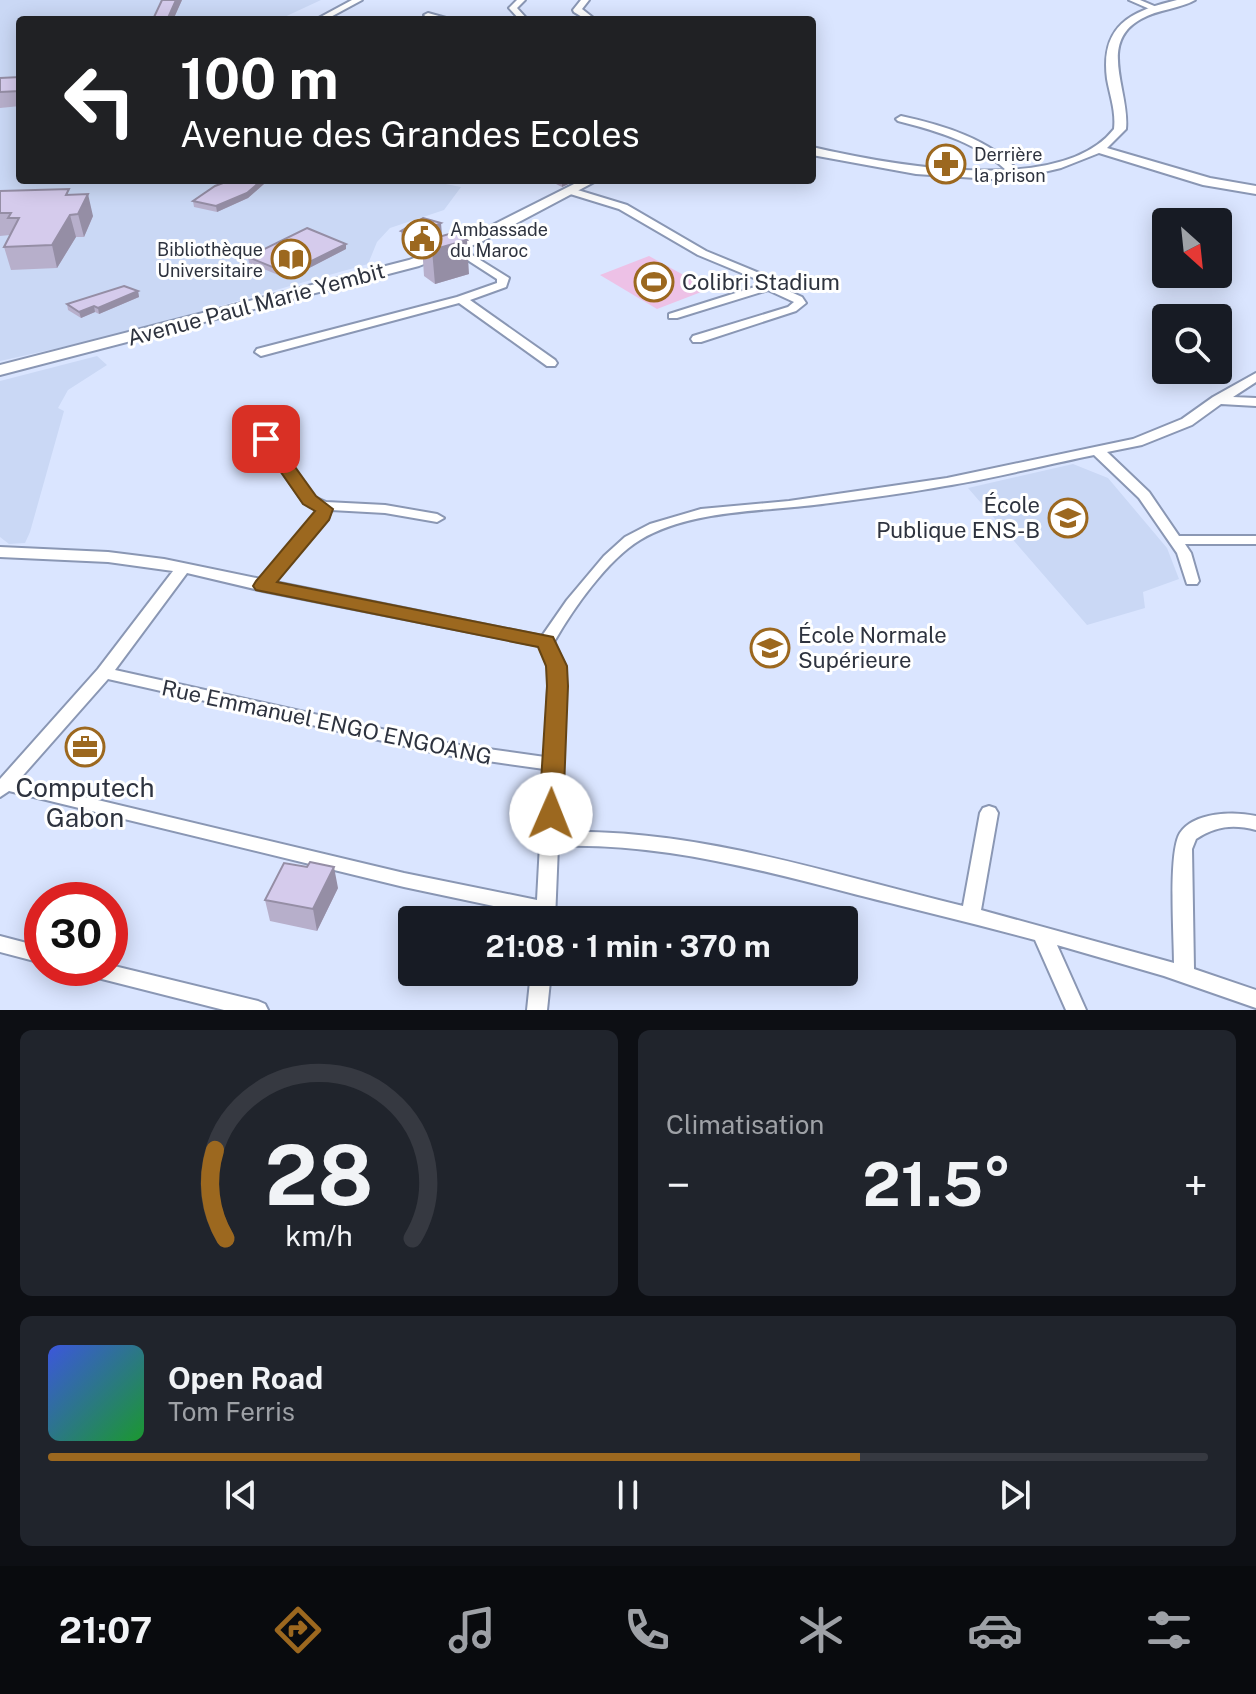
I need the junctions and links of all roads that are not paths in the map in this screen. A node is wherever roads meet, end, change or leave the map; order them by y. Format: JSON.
{"nodes":[{"id":1,"x":358,"y":0,"type":"edge"},
{"id":2,"x":521,"y":0,"type":"edge"},
{"id":3,"x":585,"y":0,"type":"edge"},
{"id":4,"x":1133,"y":0,"type":"edge"},
{"id":5,"x":1190,"y":0,"type":"edge"},
{"id":6,"x":1155,"y":8,"type":"junction"},
{"id":7,"x":428,"y":15,"type":"dead end"},
{"id":8,"x":327,"y":16,"type":"edge"},
{"id":9,"x":431,"y":16,"type":"edge"},
{"id":10,"x":520,"y":16,"type":"edge"},
{"id":11,"x":586,"y":16,"type":"edge"},
{"id":12,"x":901,"y":119,"type":"dead end"},
{"id":13,"x":1097,"y":149,"type":"junction"},
{"id":14,"x":816,"y":152,"type":"edge"},
{"id":15,"x":1014,"y":172,"type":"junction"},
{"id":16,"x":584,"y":184,"type":"edge"},
{"id":17,"x":1256,"y":190,"type":"edge"},
{"id":18,"x":571,"y":191,"type":"junction"},
{"id":19,"x":456,"y":248,"type":"junction"},
{"id":20,"x":769,"y":286,"type":"junction"},
{"id":21,"x":461,"y":299,"type":"junction"},
{"id":22,"x":673,"y":316,"type":"dead end"},
{"id":23,"x":697,"y":339,"type":"dead end"},
{"id":24,"x":261,"y":352,"type":"dead end"},
{"id":25,"x":551,"y":363,"type":"dead end"},
{"id":26,"x":0,"y":370,"type":"edge"},
{"id":27,"x":1256,"y":377,"type":"edge"},
{"id":28,"x":1218,"y":400,"type":"junction"},
{"id":29,"x":1256,"y":402,"type":"edge"},
{"id":30,"x":266,"y":439,"type":"dead end"},
{"id":31,"x":1098,"y":451,"type":"junction"},
{"id":32,"x":325,"y":507,"type":"junction"},
{"id":33,"x":437,"y":518,"type":"dead end"},
{"id":34,"x":1176,"y":540,"type":"junction"},
{"id":35,"x":1256,"y":540,"type":"edge"},
{"id":36,"x":0,"y":552,"type":"edge"},
{"id":37,"x":182,"y":569,"type":"junction"},
{"id":38,"x":1192,"y":581,"type":"dead end"},
{"id":39,"x":263,"y":586,"type":"junction"},
{"id":40,"x":546,"y":642,"type":"junction"},
{"id":41,"x":104,"y":673,"type":"junction"},
{"id":42,"x":552,"y":764,"type":"junction"},
{"id":43,"x":3,"y":787,"type":"edge"},
{"id":44,"x":989,"y":813,"type":"dead end"},
{"id":45,"x":1256,"y":823,"type":"edge"},
{"id":46,"x":550,"y":839,"type":"junction"},
{"id":47,"x":509,"y":906,"type":"edge"},
{"id":48,"x":546,"y":906,"type":"edge"},
{"id":49,"x":971,"y":916,"type":"junction"},
{"id":50,"x":1042,"y":934,"type":"junction"},
{"id":51,"x":0,"y":944,"type":"edge"},
{"id":52,"x":24,"y":950,"type":"edge"},
{"id":53,"x":1184,"y":972,"type":"junction"},
{"id":54,"x":128,"y":978,"type":"edge"},
{"id":55,"x":540,"y":986,"type":"edge"},
{"id":56,"x":1256,"y":999,"type":"edge"},
{"id":57,"x":258,"y":1010,"type":"edge"},
{"id":58,"x":537,"y":1010,"type":"edge"},
{"id":59,"x":1076,"y":1010,"type":"edge"}],
"edges":[{"from":1,"to":8,"type":"street"},
{"from":2,"to":10,"type":"street"},
{"from":3,"to":11,"type":"street"},
{"from":4,"to":6,"type":"street"},
{"from":5,"to":6,"type":"main road"},
{"from":6,"to":13,"type":"main road"},
{"from":7,"to":9,"type":"street"},
{"from":12,"to":15,"type":"street"},
{"from":13,"to":15,"type":"main road"},
{"from":13,"to":17,"type":"main road"},
{"from":14,"to":15,"type":"main road"},
{"from":16,"to":18,"type":"main road","name":"Avenue Paul Marie Yembit"},
{"from":18,"to":19,"type":"main road","name":"Avenue Paul Marie Yembit"},
{"from":18,"to":20,"type":"street"},
{"from":19,"to":21,"type":"street"},
{"from":19,"to":26,"type":"main road","name":"Avenue Paul Marie Yembit"},
{"from":20,"to":22,"type":"street"},
{"from":20,"to":23,"type":"street"},
{"from":21,"to":24,"type":"street"},
{"from":21,"to":25,"type":"street"},
{"from":27,"to":28,"type":"street"},
{"from":28,"to":29,"type":"street"},
{"from":28,"to":31,"type":"street"},
{"from":30,"to":32,"type":"street"},
{"from":31,"to":34,"type":"street"},
{"from":31,"to":40,"type":"street"},
{"from":32,"to":33,"type":"street"},
{"from":32,"to":39,"type":"street"},
{"from":34,"to":35,"type":"street"},
{"from":34,"to":38,"type":"street"},
{"from":36,"to":37,"type":"street"},
{"from":37,"to":39,"type":"street"},
{"from":37,"to":41,"type":"street"},
{"from":39,"to":40,"type":"street"},
{"from":40,"to":42,"type":"street"},
{"from":41,"to":42,"type":"street","name":"Rue Emmanuel ENGO ENGOANG"},
{"from":41,"to":43,"type":"street"},
{"from":42,"to":46,"type":"street"},
{"from":43,"to":47,"type":"street"},
{"from":44,"to":49,"type":"street"},
{"from":45,"to":53,"type":"street"},
{"from":46,"to":48,"type":"street"},
{"from":46,"to":49,"type":"street"},
{"from":49,"to":50,"type":"street"},
{"from":50,"to":53,"type":"street"},
{"from":50,"to":59,"type":"street"},
{"from":51,"to":52,"type":"street"},
{"from":53,"to":56,"type":"street"},
{"from":54,"to":57,"type":"street"},
{"from":55,"to":58,"type":"street"}]}
